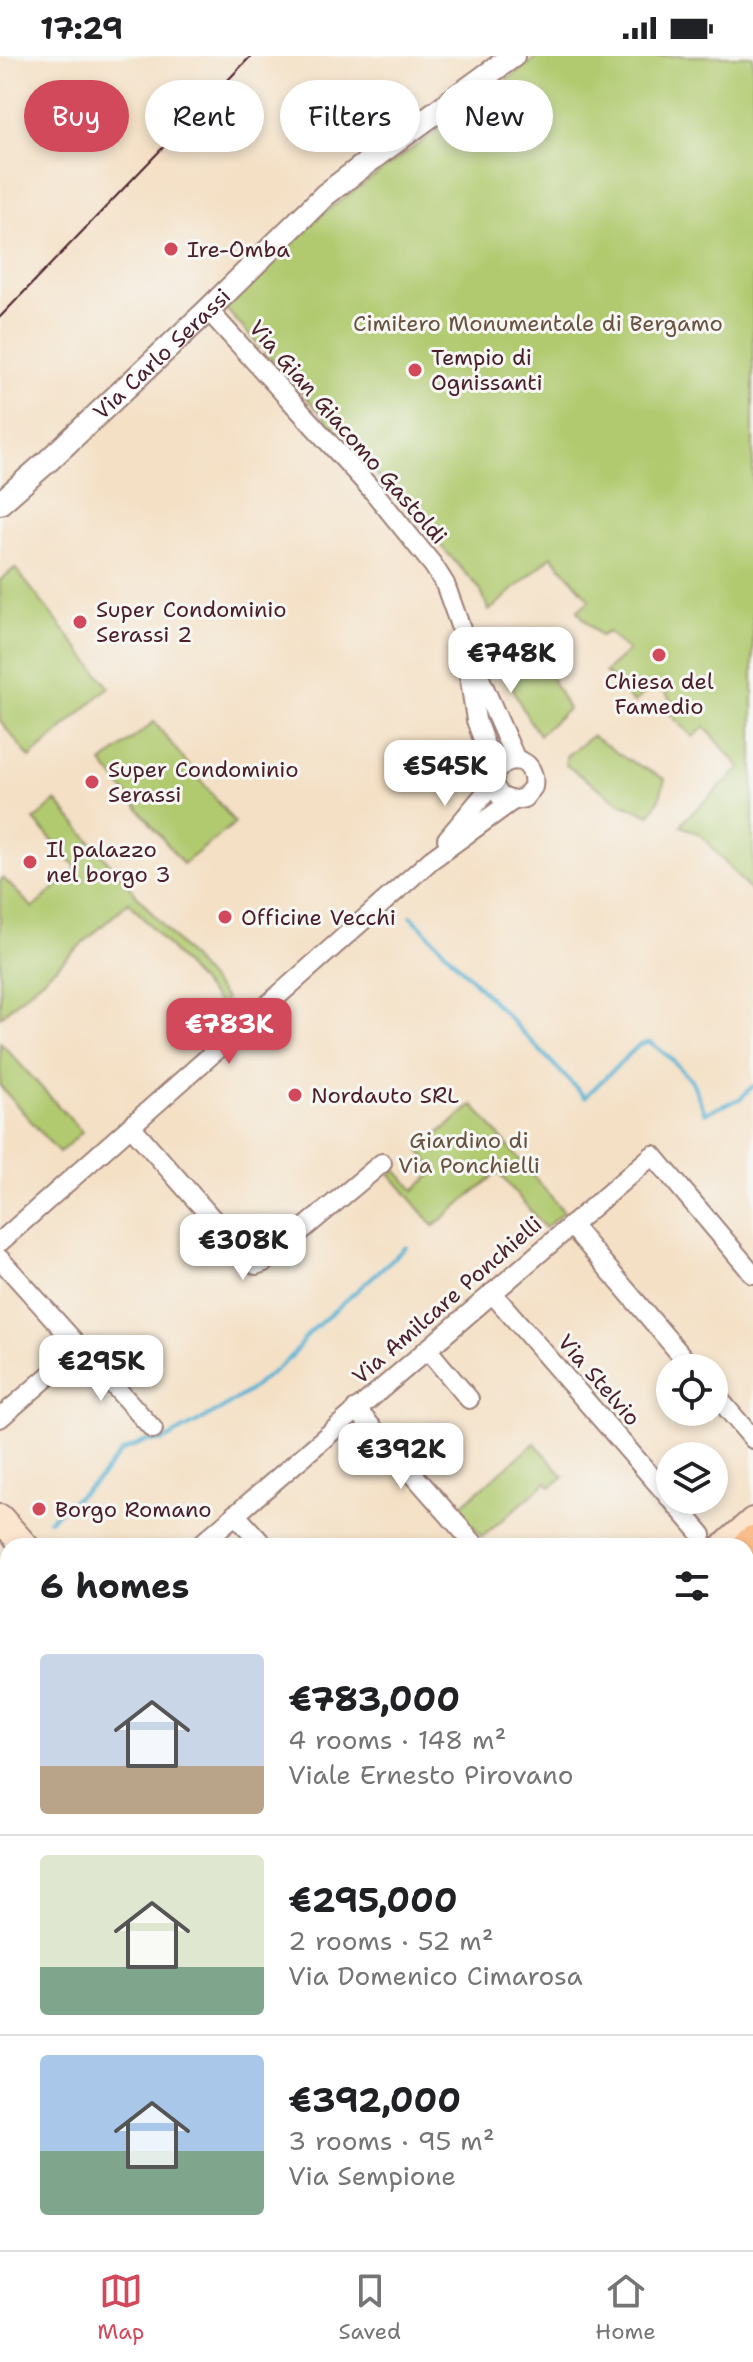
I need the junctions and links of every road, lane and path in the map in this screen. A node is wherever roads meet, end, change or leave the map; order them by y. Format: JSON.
{"nodes":[{"id":1,"x":513,"y":56,"type":"edge"},
{"id":2,"x":208,"y":310,"type":"junction"},
{"id":3,"x":0,"y":503,"type":"edge"},
{"id":4,"x":464,"y":640,"type":"junction"},
{"id":5,"x":516,"y":760,"type":"junction"},
{"id":6,"x":494,"y":778,"type":"junction"},
{"id":7,"x":512,"y":801,"type":"junction"},
{"id":8,"x":431,"y":860,"type":"junction"},
{"id":9,"x":131,"y":1126,"type":"junction"},
{"id":10,"x":382,"y":1163,"type":"dead end"},
{"id":11,"x":571,"y":1225,"type":"junction"},
{"id":12,"x":0,"y":1242,"type":"edge"},
{"id":13,"x":0,"y":1259,"type":"edge"},
{"id":14,"x":753,"y":1274,"type":"edge"},
{"id":15,"x":492,"y":1293,"type":"junction"},
{"id":16,"x":81,"y":1348,"type":"junction"},
{"id":17,"x":427,"y":1349,"type":"junction"},
{"id":18,"x":680,"y":1354,"type":"edge"},
{"id":19,"x":469,"y":1399,"type":"dead end"},
{"id":20,"x":356,"y":1409,"type":"junction"},
{"id":21,"x":728,"y":1410,"type":"edge"},
{"id":22,"x":0,"y":1418,"type":"edge"},
{"id":23,"x":153,"y":1429,"type":"dead end"},
{"id":24,"x":753,"y":1439,"type":"edge"},
{"id":25,"x":656,"y":1482,"type":"edge"},
{"id":26,"x":235,"y":1514,"type":"junction"},
{"id":27,"x":686,"y":1514,"type":"edge"},
{"id":28,"x":0,"y":1518,"type":"edge"},
{"id":29,"x":753,"y":1521,"type":"edge"},
{"id":30,"x":18,"y":1538,"type":"edge"},
{"id":31,"x":208,"y":1538,"type":"edge"},
{"id":32,"x":257,"y":1538,"type":"edge"},
{"id":33,"x":469,"y":1538,"type":"edge"},
{"id":34,"x":711,"y":1538,"type":"edge"},
{"id":35,"x":717,"y":1538,"type":"edge"}],
"edges":[{"from":1,"to":2,"type":"street","name":"Via Carlo Serassi"},
{"from":2,"to":3,"type":"street","name":"Via Carlo Serassi"},
{"from":2,"to":4,"type":"street","name":"Via Gian Giacomo Gastoldi"},
{"from":4,"to":5,"type":"street"},
{"from":4,"to":6,"type":"street"},
{"from":5,"to":6,"type":"street"},
{"from":5,"to":7,"type":"street"},
{"from":6,"to":7,"type":"street"},
{"from":6,"to":8,"type":"street"},
{"from":7,"to":8,"type":"street"},
{"from":8,"to":9,"type":"street"},
{"from":9,"to":10,"type":"street"},
{"from":9,"to":12,"type":"street"},
{"from":11,"to":14,"type":"street","name":"Via Amilcare Ponchielli"},
{"from":11,"to":15,"type":"street","name":"Via Amilcare Ponchielli"},
{"from":11,"to":18,"type":"street"},
{"from":13,"to":16,"type":"street"},
{"from":15,"to":17,"type":"street","name":"Via Amilcare Ponchielli"},
{"from":15,"to":25,"type":"street","name":"Via Stelvio"},
{"from":16,"to":22,"type":"street"},
{"from":16,"to":23,"type":"street"},
{"from":17,"to":19,"type":"street"},
{"from":17,"to":20,"type":"street","name":"Via Amilcare Ponchielli"},
{"from":20,"to":26,"type":"street","name":"Via Amilcare Ponchielli"},
{"from":20,"to":33,"type":"street"},
{"from":21,"to":24,"type":"street"},
{"from":26,"to":31,"type":"street","name":"Via Amilcare Ponchielli"},
{"from":26,"to":32,"type":"street"},
{"from":27,"to":34,"type":"street","name":"Via Stelvio"},
{"from":28,"to":30,"type":"main road"},
{"from":29,"to":35,"type":"main road"}]}
